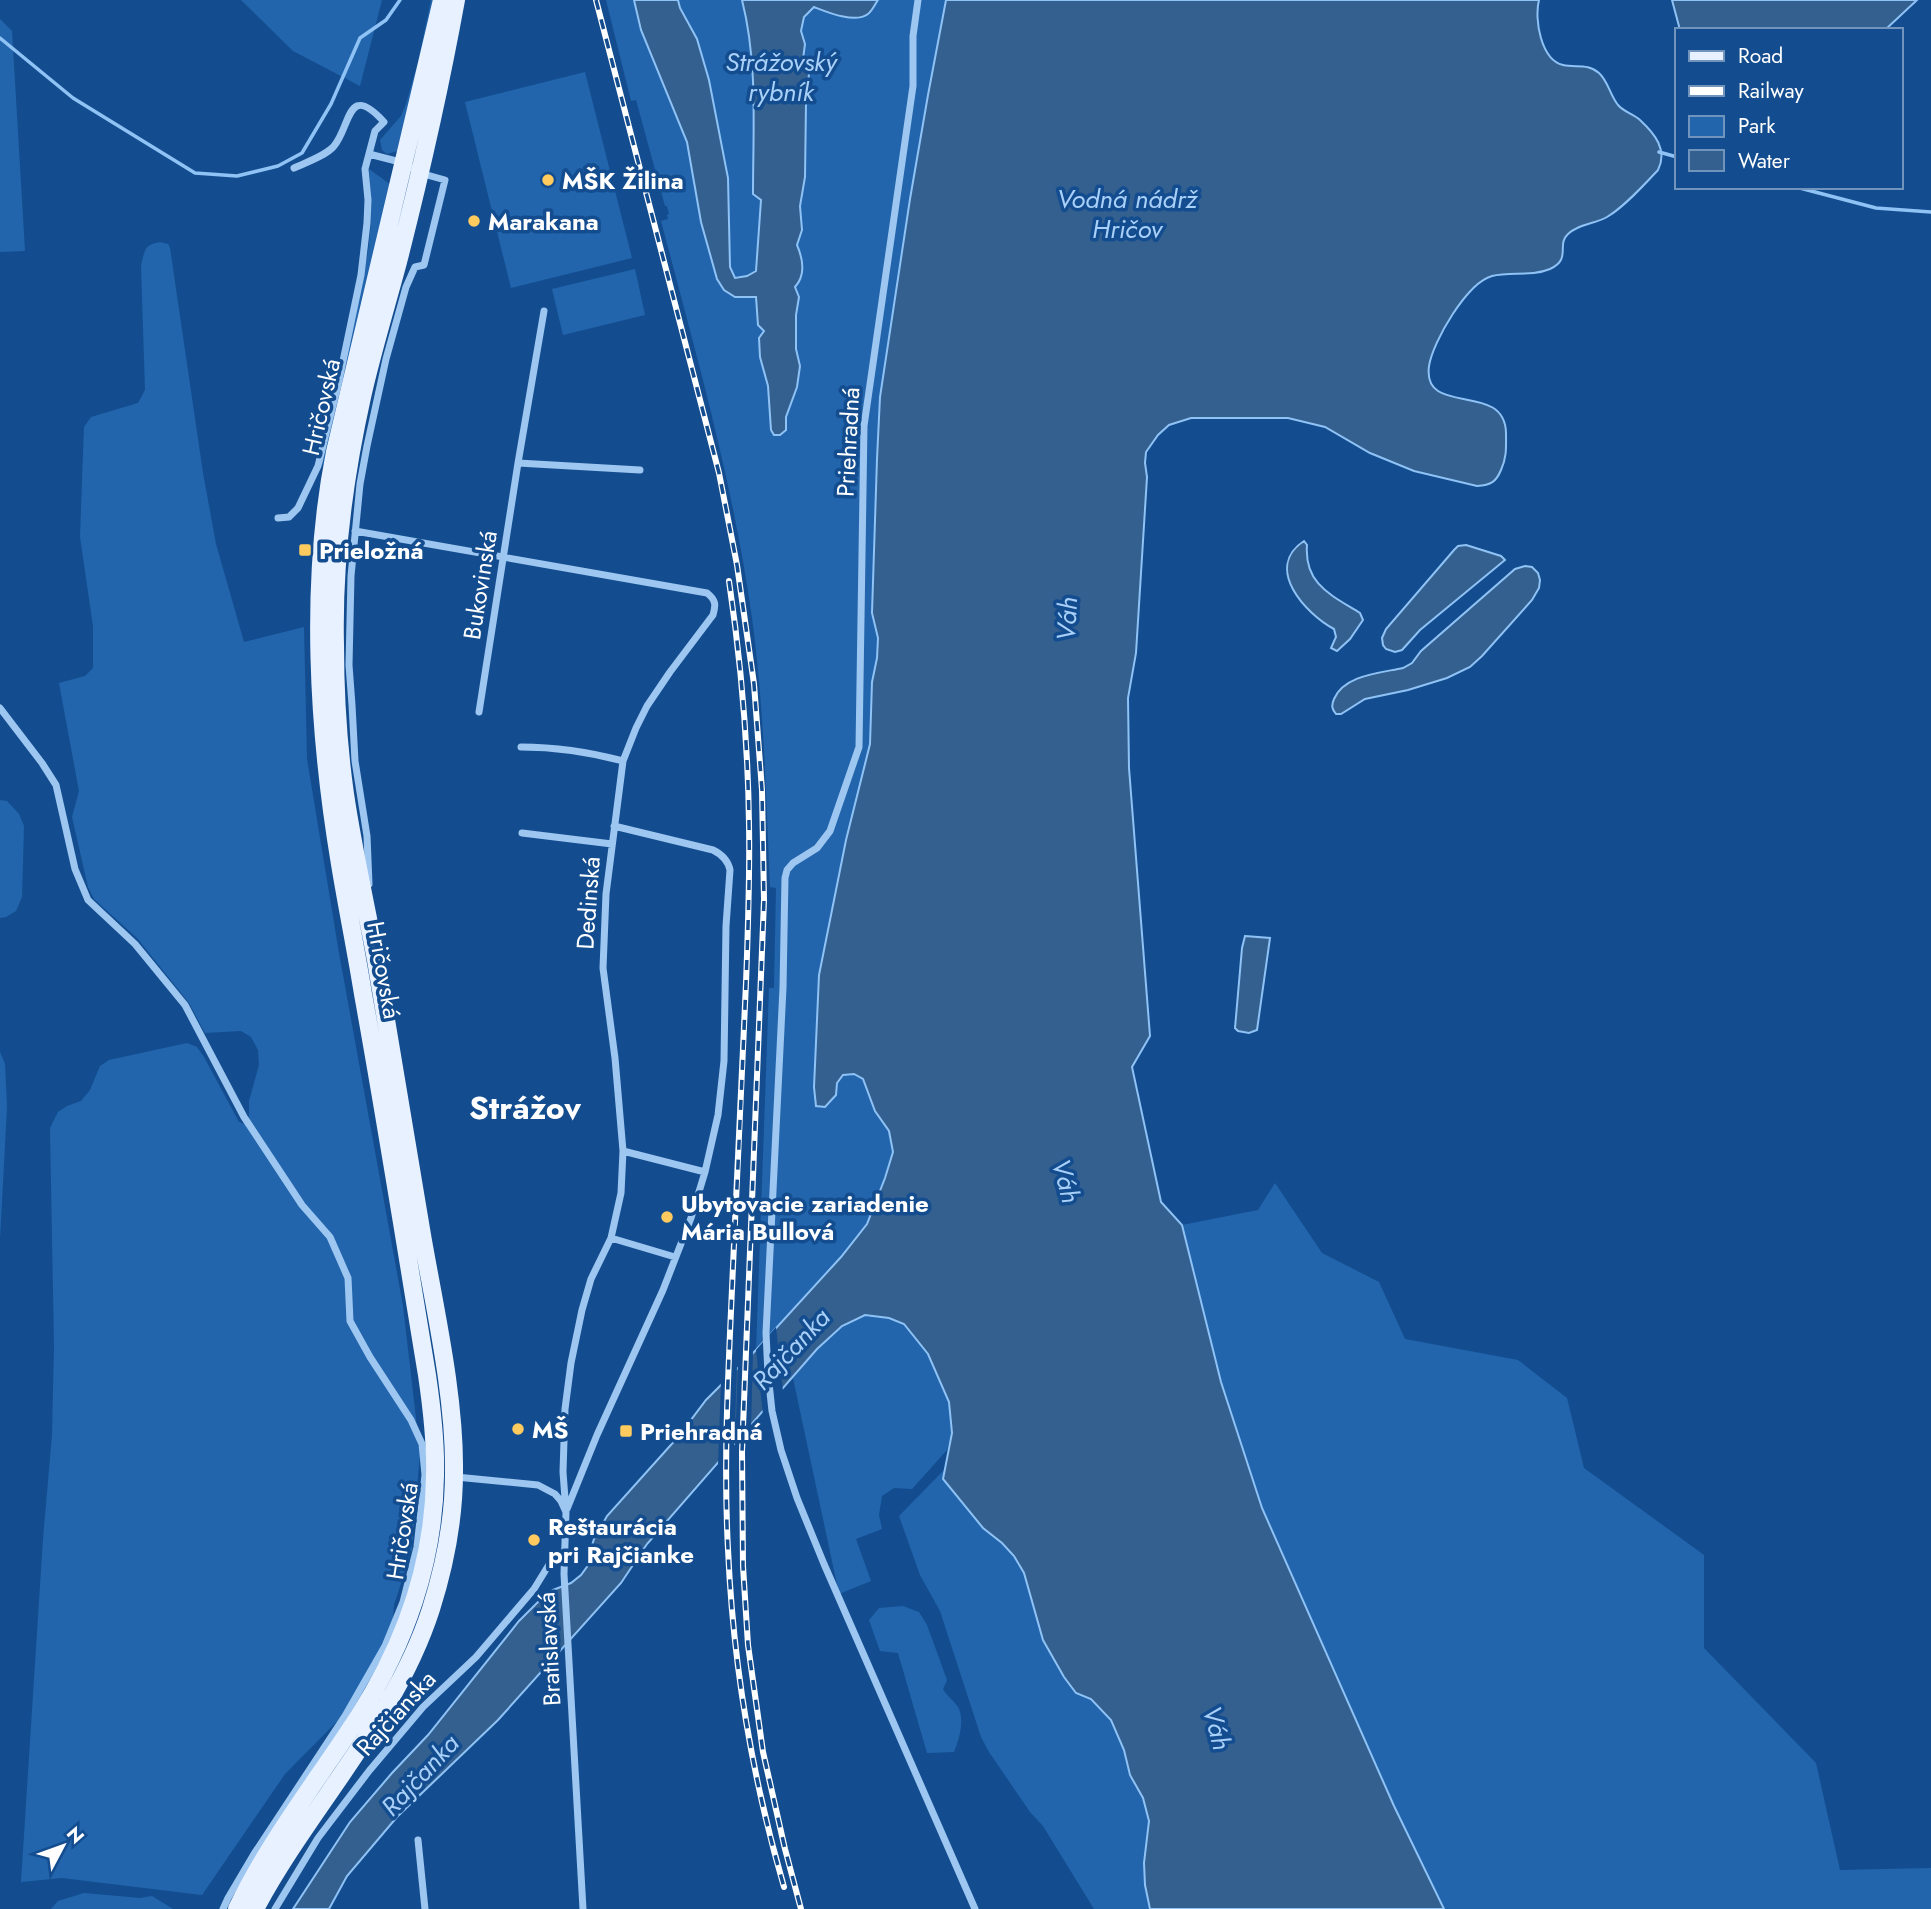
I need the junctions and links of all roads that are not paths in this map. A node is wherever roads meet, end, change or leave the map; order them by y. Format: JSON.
{"nodes":[{"id":1,"x":442,"y":0,"type":"edge"},
{"id":2,"x":456,"y":0,"type":"edge"},
{"id":3,"x":918,"y":0,"type":"edge"},
{"id":4,"x":369,"y":153,"type":"junction"},
{"id":5,"x":404,"y":163,"type":"junction"},
{"id":6,"x":295,"y":168,"type":"dead end"},
{"id":7,"x":420,"y":173,"type":"junction"},
{"id":8,"x":397,"y":264,"type":"junction"},
{"id":9,"x":415,"y":267,"type":"junction"},
{"id":10,"x":544,"y":311,"type":"dead end"},
{"id":11,"x":518,"y":463,"type":"junction"},
{"id":12,"x":640,"y":470,"type":"dead end"},
{"id":13,"x":278,"y":519,"type":"dead end"},
{"id":14,"x":355,"y":531,"type":"junction"},
{"id":15,"x":503,"y":557,"type":"junction"},
{"id":16,"x":0,"y":708,"type":"edge"},
{"id":17,"x":479,"y":712,"type":"dead end"},
{"id":18,"x":521,"y":747,"type":"dead end"},
{"id":19,"x":622,"y":761,"type":"junction"},
{"id":20,"x":614,"y":826,"type":"junction"},
{"id":21,"x":523,"y":833,"type":"dead end"},
{"id":22,"x":612,"y":844,"type":"junction"},
{"id":23,"x":369,"y":924,"type":"junction"},
{"id":24,"x":623,"y":1151,"type":"junction"},
{"id":25,"x":705,"y":1172,"type":"junction"},
{"id":26,"x":611,"y":1238,"type":"junction"},
{"id":27,"x":675,"y":1257,"type":"junction"},
{"id":28,"x":454,"y":1477,"type":"junction"},
{"id":29,"x":566,"y":1512,"type":"junction"},
{"id":30,"x":564,"y":1562,"type":"junction"},
{"id":31,"x":418,"y":1840,"type":"dead end"},
{"id":32,"x":223,"y":1909,"type":"edge"},
{"id":33,"x":237,"y":1909,"type":"edge"},
{"id":34,"x":255,"y":1909,"type":"edge"},
{"id":35,"x":275,"y":1909,"type":"edge"},
{"id":36,"x":425,"y":1909,"type":"edge"},
{"id":37,"x":583,"y":1909,"type":"edge"},
{"id":38,"x":975,"y":1909,"type":"edge"}],
"edges":[{"from":1,"to":5,"type":"main road","name":"Hričovská"},
{"from":2,"to":7,"type":"main road","name":"Hričovská"},
{"from":3,"to":38,"type":"street","name":"Priehradná"},
{"from":4,"to":5,"type":"street"},
{"from":4,"to":6,"type":"street"},
{"from":4,"to":13,"type":"street"},
{"from":5,"to":7,"type":"street"},
{"from":5,"to":33,"type":"main road","name":"Hričovská"},
{"from":7,"to":8,"type":"main road","name":"Hričovská"},
{"from":7,"to":9,"type":"street","name":"Hričovská"},
{"from":8,"to":9,"type":"street"},
{"from":8,"to":23,"type":"main road","name":"Hričovská"},
{"from":9,"to":14,"type":"street","name":"Hričovská"},
{"from":10,"to":11,"type":"street","name":"Bukovinská"},
{"from":11,"to":12,"type":"street"},
{"from":11,"to":15,"type":"street","name":"Bukovinská"},
{"from":14,"to":15,"type":"street"},
{"from":14,"to":23,"type":"street","name":"Hričovská"},
{"from":15,"to":17,"type":"street","name":"Bukovinská"},
{"from":15,"to":19,"type":"street","name":"Dedinská"},
{"from":16,"to":32,"type":"street","name":"Hričovská"},
{"from":18,"to":19,"type":"street"},
{"from":19,"to":20,"type":"street","name":"Dedinská"},
{"from":20,"to":22,"type":"street","name":"Dedinská"},
{"from":20,"to":25,"type":"street"},
{"from":21,"to":22,"type":"street"},
{"from":22,"to":24,"type":"street","name":"Dedinská"},
{"from":23,"to":28,"type":"main road","name":"Hričovská"},
{"from":24,"to":25,"type":"street"},
{"from":24,"to":26,"type":"street","name":"Dedinská"},
{"from":25,"to":27,"type":"street"},
{"from":26,"to":27,"type":"street"},
{"from":26,"to":29,"type":"street","name":"Dedinská"},
{"from":27,"to":29,"type":"street"},
{"from":28,"to":29,"type":"street"},
{"from":28,"to":34,"type":"main road","name":"Hričovská"},
{"from":29,"to":30,"type":"street","name":"Bratislavská"},
{"from":30,"to":35,"type":"street","name":"Rajčianska"},
{"from":30,"to":37,"type":"street","name":"Bratislavská"},
{"from":31,"to":36,"type":"street"}]}
